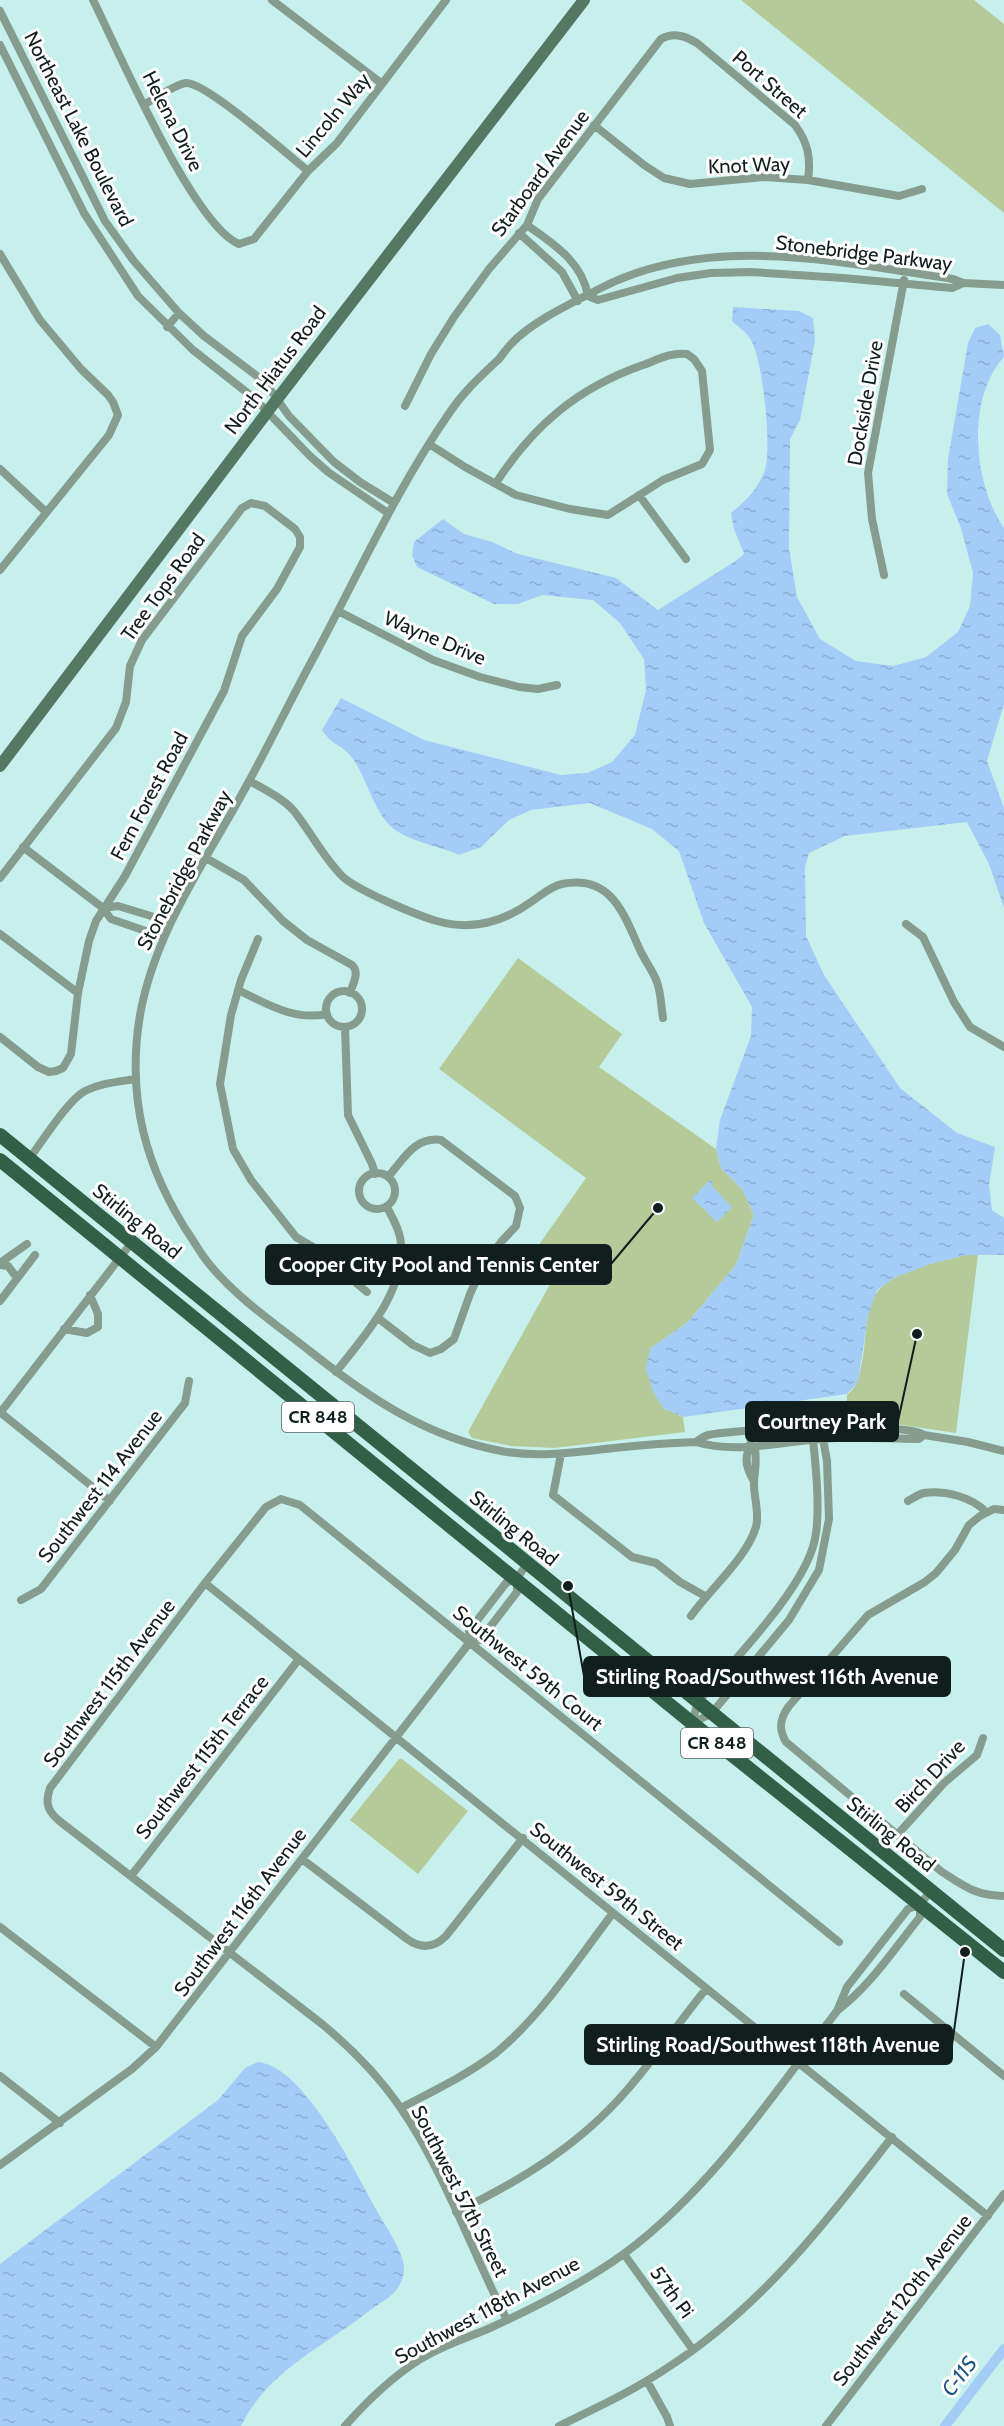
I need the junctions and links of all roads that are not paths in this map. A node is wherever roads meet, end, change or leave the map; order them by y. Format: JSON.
{"nodes":[{"id":1,"x":93,"y":0,"type":"edge"},
{"id":2,"x":272,"y":0,"type":"edge"},
{"id":3,"x":446,"y":0,"type":"edge"},
{"id":4,"x":584,"y":0,"type":"edge"},
{"id":5,"x":0,"y":11,"type":"edge"},
{"id":6,"x":676,"y":35,"type":"joint"},
{"id":7,"x":0,"y":45,"type":"edge"},
{"id":8,"x":381,"y":84,"type":"junction"},
{"id":9,"x":145,"y":104,"type":"junction"},
{"id":10,"x":594,"y":125,"type":"junction"},
{"id":11,"x":308,"y":171,"type":"junction"},
{"id":12,"x":808,"y":180,"type":"junction"},
{"id":13,"x":922,"y":189,"type":"dead end"},
{"id":14,"x":527,"y":225,"type":"junction"},
{"id":15,"x":519,"y":233,"type":"junction"},
{"id":16,"x":239,"y":244,"type":"joint"},
{"id":17,"x":0,"y":254,"type":"edge"},
{"id":18,"x":905,"y":272,"type":"junction"},
{"id":19,"x":903,"y":283,"type":"junction"},
{"id":20,"x":963,"y":283,"type":"junction"},
{"id":21,"x":1004,"y":285,"type":"edge"},
{"id":22,"x":588,"y":296,"type":"junction"},
{"id":23,"x":578,"y":301,"type":"junction"},
{"id":24,"x":179,"y":313,"type":"junction"},
{"id":25,"x":167,"y":327,"type":"junction"},
{"id":26,"x":277,"y":399,"type":"junction"},
{"id":27,"x":405,"y":406,"type":"dead end"},
{"id":28,"x":268,"y":411,"type":"junction"},
{"id":29,"x":429,"y":444,"type":"junction"},
{"id":30,"x":0,"y":470,"type":"edge"},
{"id":31,"x":495,"y":483,"type":"junction"},
{"id":32,"x":639,"y":495,"type":"junction"},
{"id":33,"x":394,"y":503,"type":"junction"},
{"id":34,"x":46,"y":512,"type":"junction"},
{"id":35,"x":388,"y":513,"type":"junction"},
{"id":36,"x":300,"y":537,"type":"joint"},
{"id":37,"x":686,"y":559,"type":"dead end"},
{"id":38,"x":0,"y":570,"type":"edge"},
{"id":39,"x":884,"y":575,"type":"dead end"},
{"id":40,"x":338,"y":611,"type":"junction"},
{"id":41,"x":557,"y":685,"type":"dead end"},
{"id":42,"x":0,"y":766,"type":"edge"},
{"id":43,"x":250,"y":781,"type":"junction"},
{"id":44,"x":23,"y":847,"type":"junction"},
{"id":45,"x":206,"y":858,"type":"junction"},
{"id":46,"x":0,"y":878,"type":"edge"},
{"id":47,"x":103,"y":909,"type":"junction"},
{"id":48,"x":171,"y":922,"type":"junction"},
{"id":49,"x":906,"y":924,"type":"dead end"},
{"id":50,"x":0,"y":934,"type":"edge"},
{"id":51,"x":164,"y":937,"type":"junction"},
{"id":52,"x":258,"y":939,"type":"dead end"},
{"id":53,"x":238,"y":990,"type":"junction"},
{"id":54,"x":78,"y":993,"type":"junction"},
{"id":55,"x":350,"y":993,"type":"junction"},
{"id":56,"x":327,"y":1014,"type":"junction"},
{"id":57,"x":663,"y":1018,"type":"dead end"},
{"id":58,"x":345,"y":1027,"type":"junction"},
{"id":59,"x":0,"y":1037,"type":"edge"},
{"id":60,"x":1004,"y":1047,"type":"edge"},
{"id":61,"x":135,"y":1080,"type":"junction"},
{"id":62,"x":0,"y":1135,"type":"edge"},
{"id":63,"x":29,"y":1159,"type":"junction"},
{"id":64,"x":0,"y":1160,"type":"edge"},
{"id":65,"x":375,"y":1174,"type":"junction"},
{"id":66,"x":388,"y":1177,"type":"junction"},
{"id":67,"x":387,"y":1207,"type":"junction"},
{"id":68,"x":132,"y":1242,"type":"junction"},
{"id":69,"x":27,"y":1244,"type":"dead end"},
{"id":70,"x":35,"y":1255,"type":"dead end"},
{"id":71,"x":120,"y":1257,"type":"junction"},
{"id":72,"x":0,"y":1264,"type":"edge"},
{"id":73,"x":17,"y":1278,"type":"junction"},
{"id":74,"x":367,"y":1292,"type":"dead end"},
{"id":75,"x":90,"y":1295,"type":"junction"},
{"id":76,"x":0,"y":1301,"type":"edge"},
{"id":77,"x":378,"y":1318,"type":"junction"},
{"id":78,"x":64,"y":1329,"type":"junction"},
{"id":79,"x":336,"y":1372,"type":"junction"},
{"id":80,"x":189,"y":1382,"type":"dead end"},
{"id":81,"x":0,"y":1412,"type":"edge"},
{"id":82,"x":816,"y":1428,"type":"junction"},
{"id":83,"x":750,"y":1432,"type":"junction"},
{"id":84,"x":924,"y":1435,"type":"junction"},
{"id":85,"x":823,"y":1438,"type":"junction"},
{"id":86,"x":813,"y":1440,"type":"junction"},
{"id":87,"x":696,"y":1442,"type":"junction"},
{"id":88,"x":751,"y":1446,"type":"junction"},
{"id":89,"x":1004,"y":1451,"type":"edge"},
{"id":90,"x":561,"y":1454,"type":"junction"},
{"id":91,"x":110,"y":1501,"type":"junction"},
{"id":92,"x":908,"y":1501,"type":"dead end"},
{"id":93,"x":1004,"y":1510,"type":"edge"},
{"id":94,"x":986,"y":1512,"type":"junction"},
{"id":95,"x":527,"y":1564,"type":"junction"},
{"id":96,"x":517,"y":1578,"type":"junction"},
{"id":97,"x":205,"y":1583,"type":"junction"},
{"id":98,"x":705,"y":1596,"type":"junction"},
{"id":99,"x":21,"y":1600,"type":"dead end"},
{"id":100,"x":691,"y":1616,"type":"dead end"},
{"id":101,"x":470,"y":1642,"type":"junction"},
{"id":102,"x":299,"y":1659,"type":"junction"},
{"id":103,"x":828,"y":1660,"type":"junction"},
{"id":104,"x":880,"y":1689,"type":"dead end"},
{"id":105,"x":698,"y":1702,"type":"junction"},
{"id":106,"x":711,"y":1714,"type":"junction"},
{"id":107,"x":692,"y":1723,"type":"junction"},
{"id":108,"x":396,"y":1735,"type":"junction"},
{"id":109,"x":983,"y":1738,"type":"dead end"},
{"id":110,"x":47,"y":1806,"type":"joint"},
{"id":111,"x":897,"y":1835,"type":"junction"},
{"id":112,"x":523,"y":1838,"type":"junction"},
{"id":113,"x":302,"y":1859,"type":"junction"},
{"id":114,"x":131,"y":1876,"type":"junction"},
{"id":115,"x":931,"y":1891,"type":"junction"},
{"id":116,"x":1004,"y":1896,"type":"edge"},
{"id":117,"x":920,"y":1904,"type":"junction"},
{"id":118,"x":613,"y":1913,"type":"junction"},
{"id":119,"x":0,"y":1927,"type":"edge"},
{"id":120,"x":839,"y":1942,"type":"dead end"},
{"id":121,"x":1004,"y":1950,"type":"edge"},
{"id":122,"x":229,"y":1952,"type":"junction"},
{"id":123,"x":1004,"y":1972,"type":"edge"},
{"id":124,"x":706,"y":1989,"type":"junction"},
{"id":125,"x":904,"y":1994,"type":"dead end"},
{"id":126,"x":837,"y":2011,"type":"junction"},
{"id":127,"x":156,"y":2047,"type":"junction"},
{"id":128,"x":798,"y":2062,"type":"junction"},
{"id":129,"x":0,"y":2076,"type":"edge"},
{"id":130,"x":1004,"y":2076,"type":"edge"},
{"id":131,"x":401,"y":2108,"type":"junction"},
{"id":132,"x":60,"y":2123,"type":"junction"},
{"id":133,"x":892,"y":2137,"type":"junction"},
{"id":134,"x":0,"y":2165,"type":"edge"},
{"id":135,"x":1004,"y":2194,"type":"edge"},
{"id":136,"x":456,"y":2212,"type":"junction"},
{"id":137,"x":988,"y":2216,"type":"junction"},
{"id":138,"x":624,"y":2254,"type":"junction"},
{"id":139,"x":507,"y":2320,"type":"junction"},
{"id":140,"x":693,"y":2350,"type":"junction"},
{"id":141,"x":647,"y":2381,"type":"junction"},
{"id":142,"x":345,"y":2426,"type":"edge"},
{"id":143,"x":559,"y":2426,"type":"edge"},
{"id":144,"x":669,"y":2426,"type":"edge"},
{"id":145,"x":826,"y":2426,"type":"edge"}],
"edges":[{"from":1,"to":9,"type":"street","name":"Helena Drive"},
{"from":2,"to":8,"type":"street"},
{"from":3,"to":8,"type":"street","name":"Lincoln Way"},
{"from":4,"to":26,"type":"street","name":"North Hiatus Road"},
{"from":5,"to":24,"type":"street","name":"Northeast Lake Boulevard"},
{"from":6,"to":10,"type":"street","name":"Starboard Avenue"},
{"from":6,"to":12,"type":"street","name":"Port Street"},
{"from":7,"to":25,"type":"street","name":"Northeast Lake Boulevard"},
{"from":8,"to":11,"type":"street","name":"Lincoln Way"},
{"from":9,"to":11,"type":"street"},
{"from":9,"to":16,"type":"street","name":"Helena Drive"},
{"from":10,"to":12,"type":"street","name":"Knot Way"},
{"from":10,"to":14,"type":"street","name":"Starboard Avenue"},
{"from":11,"to":16,"type":"street","name":"Lincoln Way"},
{"from":12,"to":13,"type":"street","name":"Knot Way"},
{"from":14,"to":15,"type":"street","name":"Starboard Avenue"},
{"from":14,"to":22,"type":"street"},
{"from":15,"to":23,"type":"street"},
{"from":15,"to":27,"type":"street","name":"Starboard Avenue"},
{"from":17,"to":34,"type":"street"},
{"from":18,"to":19,"type":"street","name":"Dockside Drive"},
{"from":18,"to":20,"type":"street","name":"Stonebridge Parkway"},
{"from":18,"to":22,"type":"street","name":"Stonebridge Parkway"},
{"from":19,"to":20,"type":"street","name":"Stonebridge Parkway"},
{"from":19,"to":22,"type":"street","name":"Stonebridge Parkway"},
{"from":19,"to":39,"type":"street","name":"Dockside Drive"},
{"from":20,"to":21,"type":"street","name":"Stonebridge Parkway"},
{"from":22,"to":23,"type":"street","name":"Stonebridge Parkway"},
{"from":23,"to":29,"type":"street","name":"Stonebridge Parkway"},
{"from":24,"to":25,"type":"street"},
{"from":24,"to":26,"type":"street","name":"Northeast Lake Boulevard"},
{"from":25,"to":28,"type":"street","name":"Northeast Lake Boulevard"},
{"from":26,"to":28,"type":"street","name":"North Hiatus Road"},
{"from":26,"to":33,"type":"street","name":"Northeast Lake Boulevard"},
{"from":28,"to":35,"type":"street","name":"Northeast Lake Boulevard"},
{"from":28,"to":42,"type":"street","name":"North Hiatus Road"},
{"from":29,"to":31,"type":"street"},
{"from":29,"to":33,"type":"street","name":"Stonebridge Parkway"},
{"from":30,"to":34,"type":"street"},
{"from":31,"to":32,"type":"street"},
{"from":31,"to":32,"type":"street"},
{"from":32,"to":37,"type":"street"},
{"from":33,"to":35,"type":"street","name":"Stonebridge Parkway"},
{"from":34,"to":38,"type":"street"},
{"from":35,"to":40,"type":"street","name":"Stonebridge Parkway"},
{"from":36,"to":44,"type":"street","name":"Tree Tops Road"},
{"from":36,"to":47,"type":"street","name":"Fern Forest Road"},
{"from":40,"to":41,"type":"street","name":"Wayne Drive"},
{"from":40,"to":43,"type":"street","name":"Stonebridge Parkway"},
{"from":43,"to":45,"type":"street","name":"Stonebridge Parkway"},
{"from":43,"to":57,"type":"street"},
{"from":44,"to":46,"type":"street","name":"Tree Tops Road"},
{"from":44,"to":47,"type":"street"},
{"from":45,"to":48,"type":"street","name":"Stonebridge Parkway"},
{"from":45,"to":55,"type":"street"},
{"from":47,"to":48,"type":"street"},
{"from":47,"to":51,"type":"street"},
{"from":47,"to":54,"type":"street","name":"Fern Forest Road"},
{"from":48,"to":51,"type":"street","name":"Stonebridge Parkway"},
{"from":49,"to":60,"type":"street"},
{"from":50,"to":54,"type":"street"},
{"from":51,"to":61,"type":"street","name":"Stonebridge Parkway"},
{"from":52,"to":53,"type":"street"},
{"from":53,"to":56,"type":"street"},
{"from":53,"to":74,"type":"street"},
{"from":54,"to":59,"type":"street","name":"Fern Forest Road"},
{"from":55,"to":56,"type":"street"},
{"from":55,"to":58,"type":"street"},
{"from":56,"to":58,"type":"street"},
{"from":58,"to":65,"type":"street"},
{"from":61,"to":63,"type":"street"},
{"from":61,"to":79,"type":"street","name":"Stonebridge Parkway"},
{"from":62,"to":63,"type":"main road","name":"Stirling Road","number":"CR 848"},
{"from":63,"to":68,"type":"main road","name":"Stirling Road","number":"CR 848"},
{"from":64,"to":71,"type":"main road","name":"Stirling Road","number":"CR 848"},
{"from":65,"to":66,"type":"street"},
{"from":65,"to":67,"type":"street"},
{"from":66,"to":67,"type":"street"},
{"from":66,"to":77,"type":"street"},
{"from":67,"to":77,"type":"street"},
{"from":68,"to":71,"type":"street"},
{"from":68,"to":95,"type":"main road","name":"Stirling Road","number":"CR 848"},
{"from":69,"to":72,"type":"street"},
{"from":70,"to":73,"type":"street"},
{"from":71,"to":75,"type":"street"},
{"from":71,"to":96,"type":"main road","name":"Stirling Road","number":"CR 848"},
{"from":72,"to":73,"type":"street"},
{"from":73,"to":76,"type":"street"},
{"from":75,"to":78,"type":"street"},
{"from":75,"to":78,"type":"street"},
{"from":77,"to":79,"type":"street"},
{"from":78,"to":81,"type":"street"},
{"from":79,"to":90,"type":"street","name":"Stonebridge Parkway"},
{"from":80,"to":91,"type":"street","name":"Southwest 114 Avenue"},
{"from":81,"to":91,"type":"street"},
{"from":82,"to":83,"type":"street","name":"Stonebridge Parkway"},
{"from":82,"to":84,"type":"street","name":"Stonebridge Parkway"},
{"from":82,"to":85,"type":"street"},
{"from":82,"to":86,"type":"street"},
{"from":83,"to":87,"type":"street","name":"Stonebridge Parkway"},
{"from":83,"to":88,"type":"street"},
{"from":84,"to":85,"type":"street","name":"Stonebridge Parkway"},
{"from":84,"to":89,"type":"street","name":"Stonebridge Parkway"},
{"from":85,"to":86,"type":"street","name":"Stonebridge Parkway"},
{"from":85,"to":106,"type":"street"},
{"from":86,"to":88,"type":"street","name":"Stonebridge Parkway"},
{"from":86,"to":105,"type":"street"},
{"from":87,"to":88,"type":"street","name":"Stonebridge Parkway"},
{"from":87,"to":90,"type":"street","name":"Stonebridge Parkway"},
{"from":88,"to":98,"type":"street"},
{"from":90,"to":98,"type":"street"},
{"from":91,"to":99,"type":"street","name":"Southwest 114 Avenue"},
{"from":92,"to":94,"type":"street"},
{"from":93,"to":94,"type":"street"},
{"from":94,"to":103,"type":"street"},
{"from":95,"to":96,"type":"street","name":"Southwest 116th Avenue"},
{"from":95,"to":105,"type":"main road","name":"Stirling Road","number":"CR 848"},
{"from":96,"to":101,"type":"street","name":"Southwest 116th Avenue"},
{"from":96,"to":101,"type":"street","name":"Southwest 116th Avenue"},
{"from":96,"to":107,"type":"main road","name":"Stirling Road","number":"CR 848"},
{"from":97,"to":101,"type":"street","name":"Southwest 59th Court"},
{"from":97,"to":102,"type":"street","name":"Southwest 59th Street"},
{"from":97,"to":110,"type":"street","name":"Southwest 115th Avenue"},
{"from":98,"to":100,"type":"street"},
{"from":101,"to":108,"type":"street","name":"Southwest 116th Avenue"},
{"from":101,"to":120,"type":"street","name":"Southwest 59th Court"},
{"from":102,"to":108,"type":"street","name":"Southwest 59th Street"},
{"from":102,"to":114,"type":"street","name":"Southwest 115th Terrace"},
{"from":103,"to":104,"type":"street"},
{"from":103,"to":111,"type":"street"},
{"from":105,"to":106,"type":"main road","name":"Stirling Road","number":"CR 848"},
{"from":105,"to":107,"type":"street"},
{"from":106,"to":107,"type":"street"},
{"from":106,"to":115,"type":"main road","name":"Stirling Road","number":"CR 848"},
{"from":107,"to":117,"type":"main road","name":"Stirling Road","number":"CR 848"},
{"from":108,"to":112,"type":"street","name":"Southwest 59th Street"},
{"from":108,"to":113,"type":"street","name":"Southwest 116th Avenue"},
{"from":109,"to":111,"type":"street","name":"Birch Drive"},
{"from":110,"to":114,"type":"street","name":"Southwest 57th Street"},
{"from":111,"to":116,"type":"street"},
{"from":112,"to":113,"type":"street"},
{"from":112,"to":118,"type":"street","name":"Southwest 59th Street"},
{"from":113,"to":122,"type":"street","name":"Southwest 116th Avenue"},
{"from":114,"to":122,"type":"street","name":"Southwest 57th Street"},
{"from":115,"to":117,"type":"street","name":"Southwest 118th Avenue"},
{"from":115,"to":121,"type":"main road","name":"Stirling Road","number":"CR 848"},
{"from":117,"to":123,"type":"main road","name":"Stirling Road","number":"CR 848"},
{"from":117,"to":126,"type":"street","name":"Southwest 118th Avenue"},
{"from":117,"to":126,"type":"street","name":"Southwest 118th Avenue"},
{"from":118,"to":124,"type":"street","name":"Southwest 59th Street"},
{"from":118,"to":131,"type":"street"},
{"from":119,"to":127,"type":"street"},
{"from":122,"to":127,"type":"street","name":"Southwest 116th Avenue"},
{"from":122,"to":131,"type":"street","name":"Southwest 57th Street"},
{"from":124,"to":128,"type":"street","name":"Southwest 59th Street"},
{"from":124,"to":136,"type":"street"},
{"from":125,"to":130,"type":"street"},
{"from":126,"to":128,"type":"street","name":"Southwest 118th Avenue"},
{"from":127,"to":132,"type":"street","name":"Southwest 116th Avenue"},
{"from":128,"to":133,"type":"street","name":"Southwest 59th Street"},
{"from":128,"to":138,"type":"street","name":"Southwest 118th Avenue"},
{"from":129,"to":132,"type":"street"},
{"from":131,"to":136,"type":"street","name":"Southwest 57th Street"},
{"from":132,"to":134,"type":"street","name":"Southwest 116th Avenue"},
{"from":133,"to":137,"type":"street","name":"Southwest 59th Street"},
{"from":133,"to":140,"type":"street"},
{"from":135,"to":137,"type":"street","name":"Southwest 120th Avenue"},
{"from":136,"to":139,"type":"street","name":"Southwest 57th Street"},
{"from":137,"to":145,"type":"street","name":"Southwest 120th Avenue"},
{"from":138,"to":139,"type":"street","name":"Southwest 118th Avenue"},
{"from":138,"to":140,"type":"street","name":"57th Pi"},
{"from":139,"to":142,"type":"street","name":"Southwest 118th Avenue"},
{"from":140,"to":141,"type":"street"},
{"from":141,"to":143,"type":"street"},
{"from":141,"to":144,"type":"street"}]}
